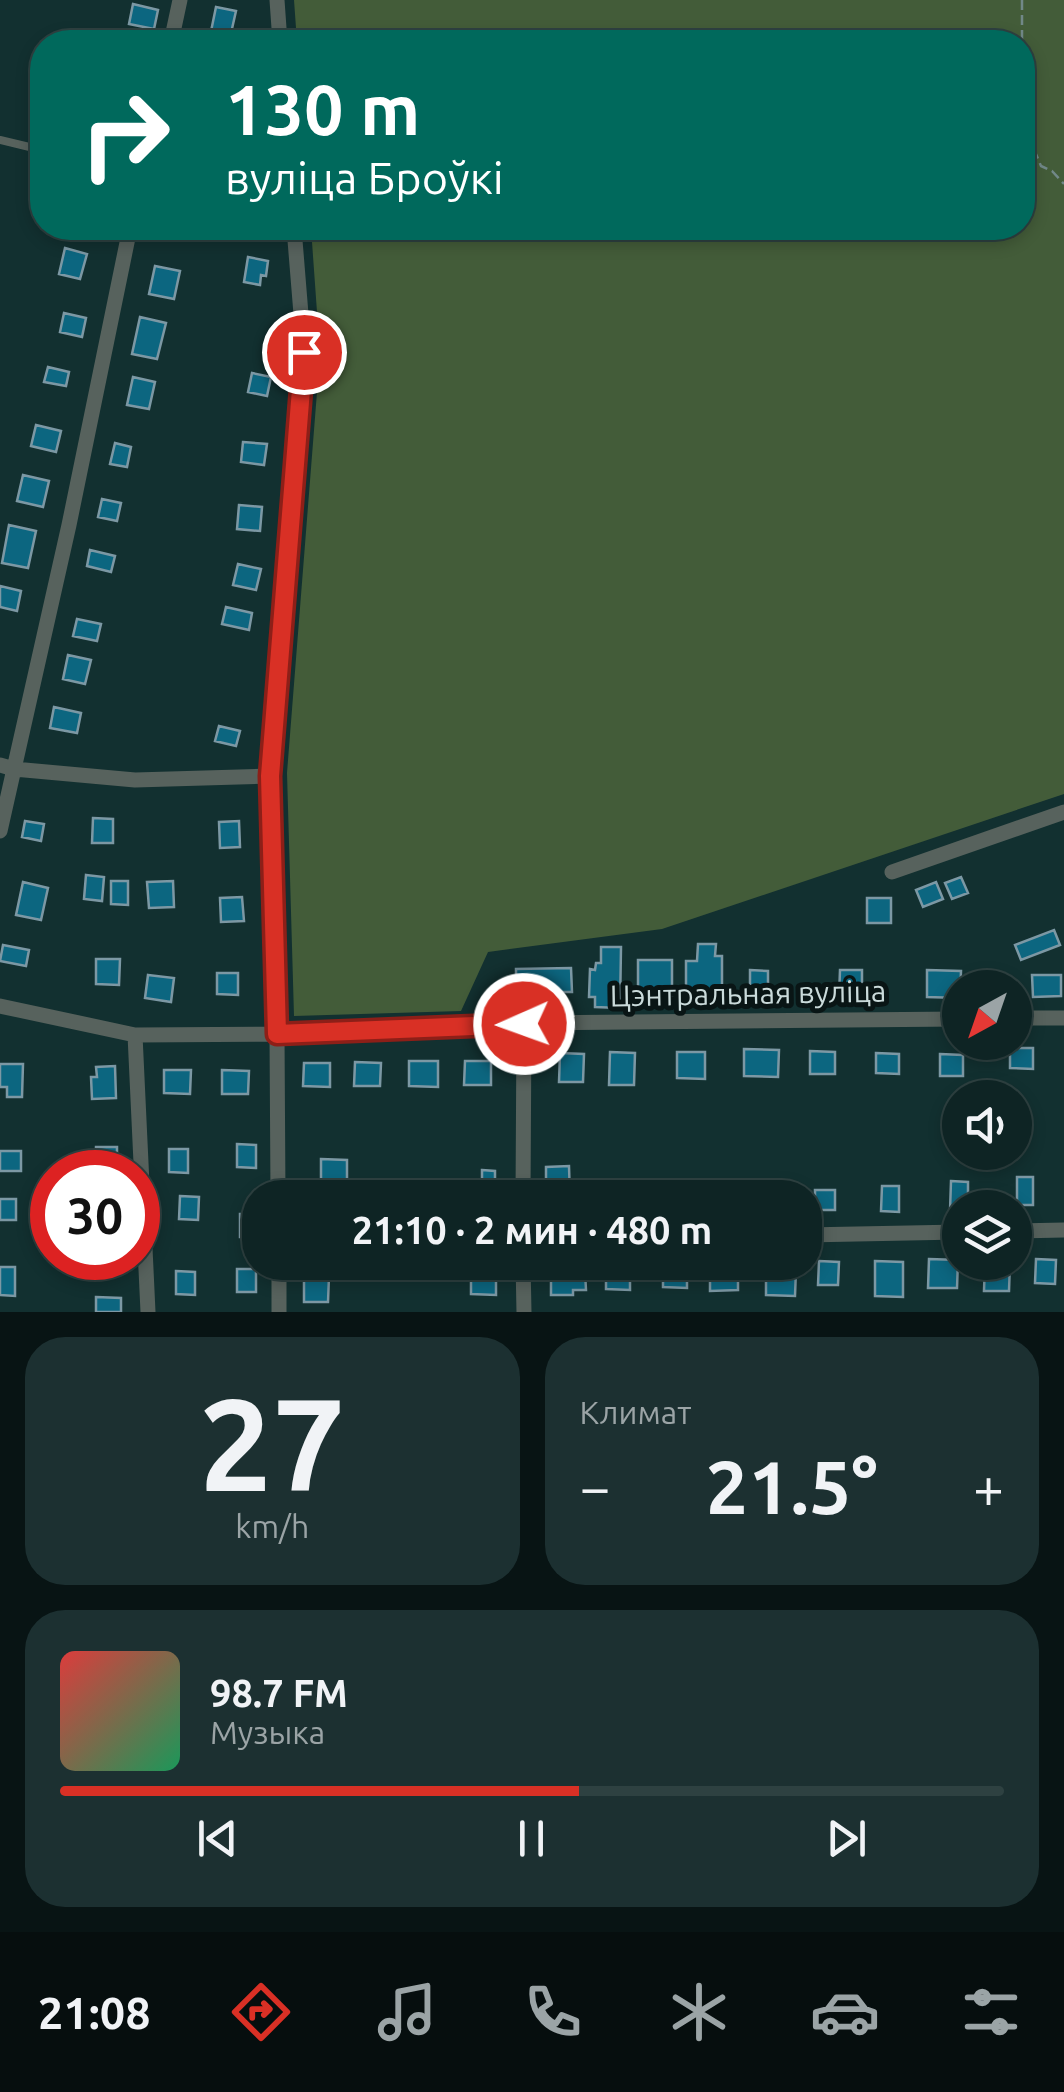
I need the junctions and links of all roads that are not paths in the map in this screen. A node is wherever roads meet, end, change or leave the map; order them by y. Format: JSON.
{"nodes":[{"id":1,"x":180,"y":0,"type":"edge"},
{"id":2,"x":278,"y":0,"type":"edge"},
{"id":3,"x":174,"y":30,"type":"edge"},
{"id":4,"x":279,"y":30,"type":"edge"},
{"id":5,"x":0,"y":140,"type":"edge"},
{"id":6,"x":30,"y":147,"type":"edge"},
{"id":7,"x":128,"y":240,"type":"edge"},
{"id":8,"x":295,"y":240,"type":"edge"},
{"id":9,"x":7,"y":767,"type":"edge"},
{"id":10,"x":270,"y":776,"type":"junction"},
{"id":11,"x":1064,"y":812,"type":"edge"},
{"id":12,"x":0,"y":831,"type":"edge"},
{"id":13,"x":892,"y":872,"type":"dead end"},
{"id":14,"x":0,"y":1006,"type":"edge"},
{"id":15,"x":1032,"y":1018,"type":"edge"},
{"id":16,"x":1064,"y":1018,"type":"edge"},
{"id":17,"x":942,"y":1019,"type":"edge"},
{"id":18,"x":524,"y":1024,"type":"junction"},
{"id":19,"x":277,"y":1034,"type":"junction"},
{"id":20,"x":135,"y":1035,"type":"junction"},
{"id":21,"x":278,"y":1180,"type":"edge"},
{"id":22,"x":523,"y":1180,"type":"edge"},
{"id":23,"x":1064,"y":1230,"type":"edge"},
{"id":24,"x":1032,"y":1231,"type":"edge"},
{"id":25,"x":942,"y":1232,"type":"edge"},
{"id":26,"x":822,"y":1235,"type":"edge"},
{"id":27,"x":279,"y":1280,"type":"edge"},
{"id":28,"x":524,"y":1280,"type":"edge"},
{"id":29,"x":148,"y":1312,"type":"edge"},
{"id":30,"x":279,"y":1312,"type":"edge"},
{"id":31,"x":524,"y":1312,"type":"edge"}],
"edges":[{"from":1,"to":3,"type":"street"},
{"from":2,"to":4,"type":"street"},
{"from":5,"to":6,"type":"lane"},
{"from":7,"to":9,"type":"street"},
{"from":8,"to":10,"type":"street"},
{"from":9,"to":10,"type":"street"},
{"from":9,"to":12,"type":"street"},
{"from":10,"to":19,"type":"street"},
{"from":11,"to":13,"type":"street"},
{"from":14,"to":20,"type":"street","name":"Цэнтральная вуліца"},
{"from":15,"to":16,"type":"street"},
{"from":17,"to":18,"type":"street","name":"Цэнтральная вуліца"},
{"from":18,"to":19,"type":"street","name":"Цэнтральная вуліца"},
{"from":18,"to":22,"type":"street"},
{"from":19,"to":20,"type":"street","name":"Цэнтральная вуліца"},
{"from":19,"to":21,"type":"street"},
{"from":20,"to":29,"type":"street"},
{"from":23,"to":24,"type":"street"},
{"from":25,"to":26,"type":"street"},
{"from":27,"to":30,"type":"street"},
{"from":28,"to":31,"type":"street"}]}
